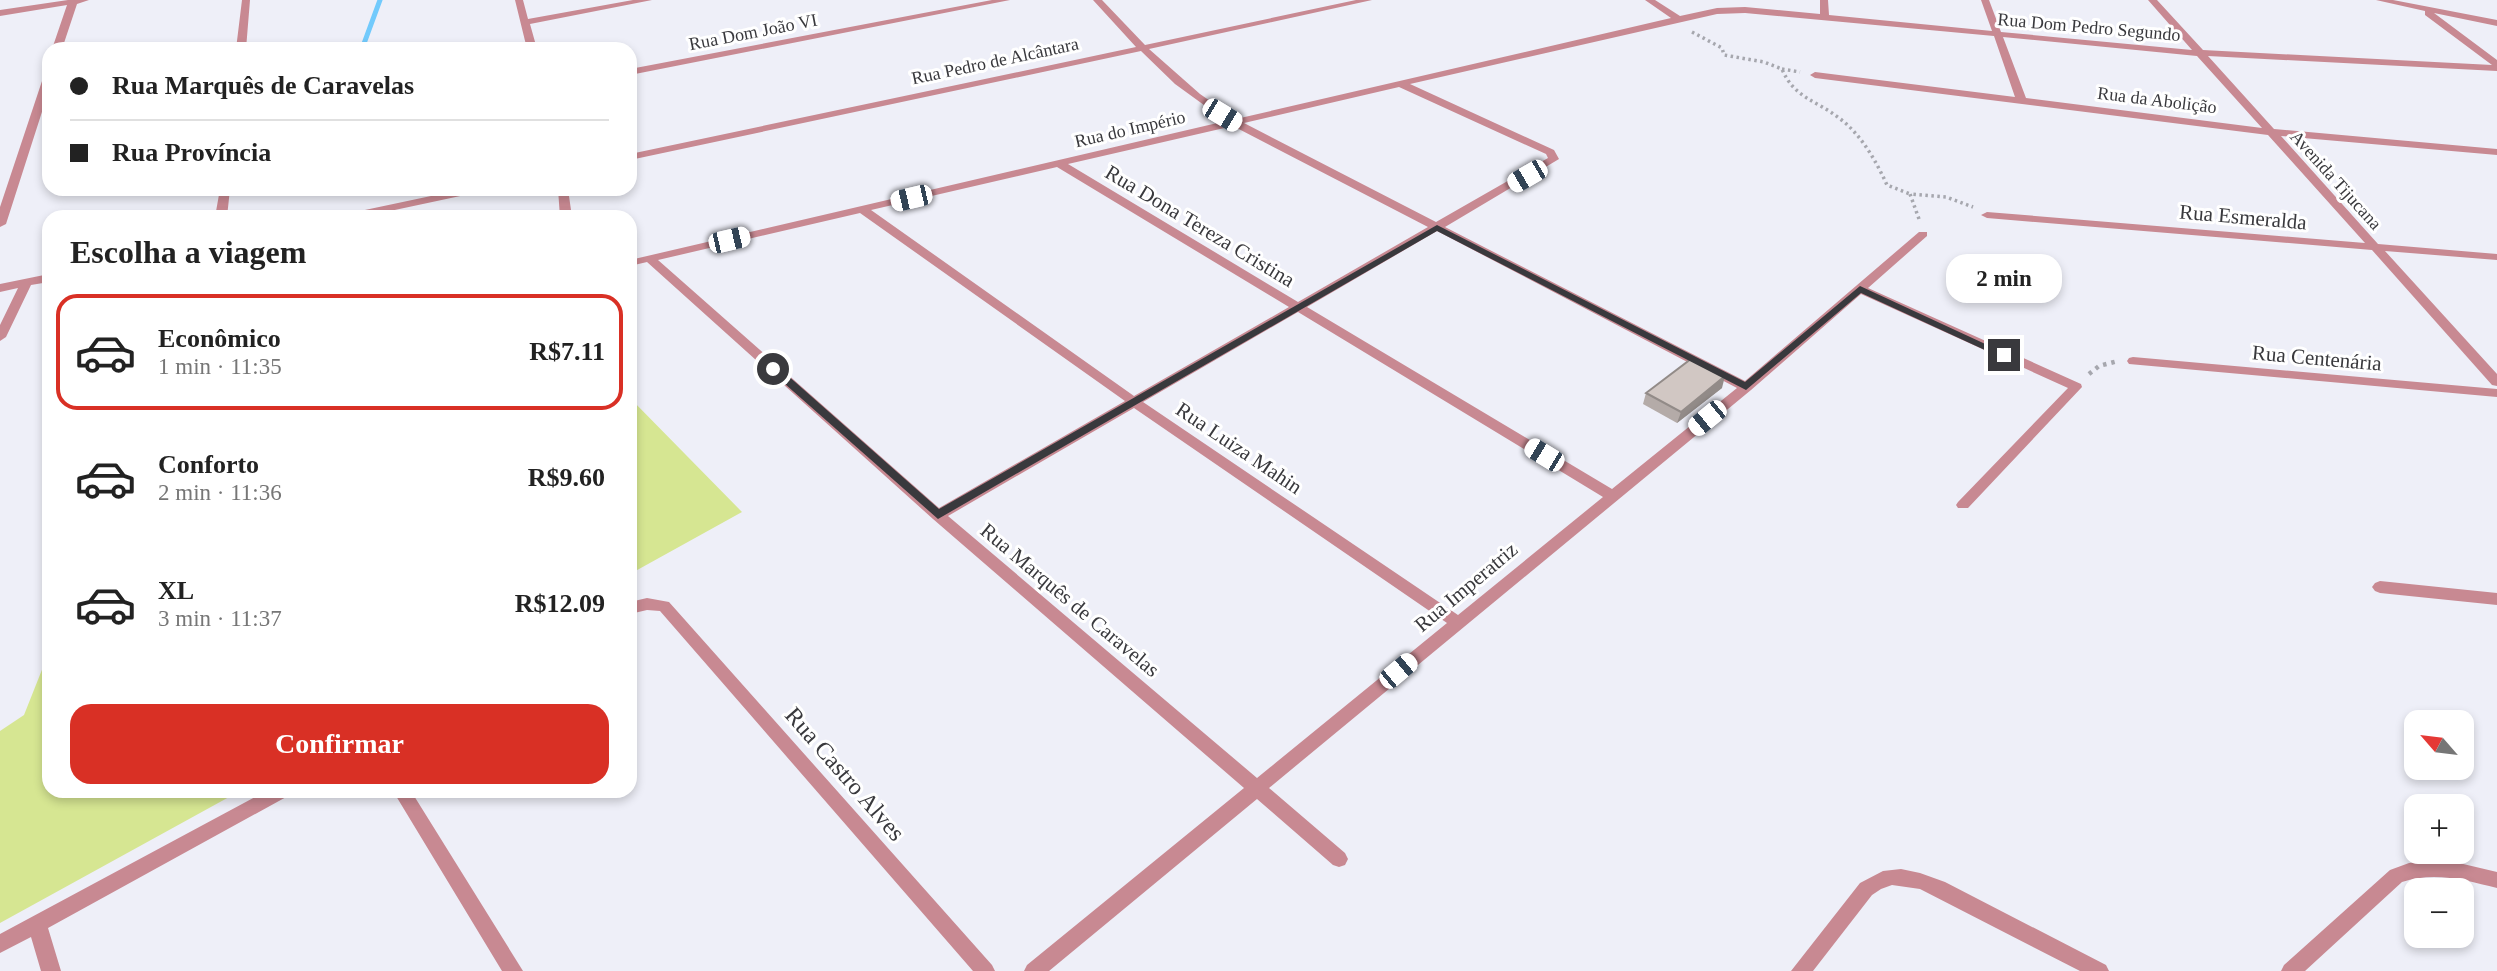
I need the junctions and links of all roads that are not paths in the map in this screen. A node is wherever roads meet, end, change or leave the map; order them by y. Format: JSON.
{"nodes":[{"id":1,"x":85,"y":0,"type":"edge"},
{"id":2,"x":246,"y":0,"type":"edge"},
{"id":3,"x":519,"y":0,"type":"edge"},
{"id":4,"x":648,"y":0,"type":"edge"},
{"id":5,"x":1006,"y":0,"type":"edge"},
{"id":6,"x":1097,"y":0,"type":"edge"},
{"id":7,"x":1368,"y":0,"type":"edge"},
{"id":8,"x":1649,"y":0,"type":"edge"},
{"id":9,"x":1824,"y":0,"type":"edge"},
{"id":10,"x":1985,"y":0,"type":"edge"},
{"id":11,"x":2152,"y":0,"type":"edge"},
{"id":12,"x":2380,"y":0,"type":"edge"},
{"id":13,"x":73,"y":2,"type":"junction"},
{"id":14,"x":2424,"y":10,"type":"junction"},
{"id":15,"x":0,"y":13,"type":"edge"},
{"id":16,"x":1825,"y":17,"type":"junction"},
{"id":17,"x":1679,"y":19,"type":"junction"},
{"id":18,"x":525,"y":22,"type":"junction"},
{"id":19,"x":2497,"y":23,"type":"edge"},
{"id":20,"x":1996,"y":34,"type":"junction"},
{"id":21,"x":59,"y":42,"type":"edge"},
{"id":22,"x":242,"y":42,"type":"edge"},
{"id":23,"x":530,"y":42,"type":"edge"},
{"id":24,"x":1141,"y":47,"type":"junction"},
{"id":25,"x":2199,"y":53,"type":"junction"},
{"id":26,"x":2497,"y":66,"type":"edge"},
{"id":27,"x":637,"y":71,"type":"edge"},
{"id":28,"x":1815,"y":75,"type":"dead end"},
{"id":29,"x":1401,"y":84,"type":"junction"},
{"id":30,"x":42,"y":94,"type":"edge"},
{"id":31,"x":2022,"y":102,"type":"junction"},
{"id":32,"x":1236,"y":123,"type":"junction"},
{"id":33,"x":2269,"y":132,"type":"junction"},
{"id":34,"x":2497,"y":152,"type":"edge"},
{"id":35,"x":637,"y":155,"type":"edge"},
{"id":36,"x":1058,"y":163,"type":"junction"},
{"id":37,"x":5,"y":194,"type":"edge"},
{"id":38,"x":446,"y":196,"type":"edge"},
{"id":39,"x":862,"y":209,"type":"junction"},
{"id":40,"x":379,"y":210,"type":"edge"},
{"id":41,"x":1986,"y":215,"type":"road end"},
{"id":42,"x":0,"y":224,"type":"edge"},
{"id":43,"x":1437,"y":228,"type":"junction"},
{"id":44,"x":1923,"y":234,"type":"road end"},
{"id":45,"x":2372,"y":247,"type":"junction"},
{"id":46,"x":2497,"y":257,"type":"edge"},
{"id":47,"x":650,"y":259,"type":"junction"},
{"id":48,"x":637,"y":262,"type":"edge"},
{"id":49,"x":42,"y":279,"type":"edge"},
{"id":50,"x":27,"y":282,"type":"junction"},
{"id":51,"x":0,"y":288,"type":"edge"},
{"id":52,"x":1860,"y":289,"type":"junction"},
{"id":53,"x":1298,"y":308,"type":"junction"},
{"id":54,"x":0,"y":337,"type":"edge"},
{"id":55,"x":2133,"y":361,"type":"road end"},
{"id":56,"x":2497,"y":382,"type":"edge"},
{"id":57,"x":1746,"y":387,"type":"junction"},
{"id":58,"x":2497,"y":393,"type":"edge"},
{"id":59,"x":1133,"y":401,"type":"junction"},
{"id":60,"x":1611,"y":495,"type":"junction"},
{"id":61,"x":1963,"y":505,"type":"dead end"},
{"id":62,"x":938,"y":515,"type":"junction"},
{"id":63,"x":2380,"y":587,"type":"dead end"},
{"id":64,"x":2497,"y":599,"type":"edge"},
{"id":65,"x":637,"y":607,"type":"edge"},
{"id":66,"x":1457,"y":622,"type":"junction"},
{"id":67,"x":1258,"y":788,"type":"junction"},
{"id":68,"x":269,"y":798,"type":"edge"},
{"id":69,"x":406,"y":798,"type":"edge"},
{"id":70,"x":1339,"y":859,"type":"dead end"},
{"id":71,"x":2497,"y":880,"type":"edge"},
{"id":72,"x":37,"y":924,"type":"junction"},
{"id":73,"x":0,"y":944,"type":"edge"},
{"id":74,"x":51,"y":971,"type":"edge"},
{"id":75,"x":513,"y":971,"type":"edge"},
{"id":76,"x":985,"y":971,"type":"edge"},
{"id":77,"x":1034,"y":971,"type":"edge"},
{"id":78,"x":1801,"y":971,"type":"edge"},
{"id":79,"x":2099,"y":971,"type":"edge"},
{"id":80,"x":2292,"y":971,"type":"edge"}],
"edges":[{"from":1,"to":13,"type":"street"},
{"from":2,"to":22,"type":"street"},
{"from":3,"to":18,"type":"street"},
{"from":4,"to":18,"type":"street"},
{"from":5,"to":27,"type":"street","name":"Rua Dom João VI"},
{"from":6,"to":24,"type":"street"},
{"from":7,"to":24,"type":"street","name":"Rua Pedro de Alcântara"},
{"from":8,"to":17,"type":"street"},
{"from":9,"to":16,"type":"street"},
{"from":10,"to":20,"type":"street"},
{"from":11,"to":25,"type":"street","name":"Avenida Tijucana"},
{"from":12,"to":14,"type":"street"},
{"from":13,"to":15,"type":"street"},
{"from":13,"to":21,"type":"street"},
{"from":14,"to":19,"type":"street"},
{"from":14,"to":26,"type":"street"},
{"from":16,"to":17,"type":"street","name":"Rua Dom Pedro Segundo"},
{"from":16,"to":20,"type":"street","name":"Rua Dom Pedro Segundo"},
{"from":17,"to":29,"type":"street","name":"Rua do Império"},
{"from":18,"to":23,"type":"street"},
{"from":20,"to":25,"type":"street","name":"Rua Dom Pedro Segundo"},
{"from":20,"to":31,"type":"street"},
{"from":24,"to":32,"type":"street"},
{"from":24,"to":35,"type":"street","name":"Rua Pedro de Alcântara"},
{"from":25,"to":26,"type":"street","name":"Rua Dom Pedro Segundo"},
{"from":25,"to":33,"type":"street","name":"Avenida Tijucana"},
{"from":28,"to":31,"type":"street","name":"Rua da Abolição"},
{"from":29,"to":32,"type":"street","name":"Rua do Império"},
{"from":29,"to":43,"type":"street"},
{"from":30,"to":37,"type":"street"},
{"from":31,"to":33,"type":"street","name":"Rua da Abolição"},
{"from":32,"to":36,"type":"street","name":"Rua do Império"},
{"from":32,"to":43,"type":"street"},
{"from":33,"to":34,"type":"street","name":"Rua da Abolição"},
{"from":33,"to":45,"type":"street","name":"Avenida Tijucana"},
{"from":36,"to":39,"type":"street","name":"Rua do Império"},
{"from":36,"to":53,"type":"street","name":"Rua Dona Tereza Cristina"},
{"from":37,"to":42,"type":"street"},
{"from":38,"to":40,"type":"street"},
{"from":39,"to":47,"type":"street","name":"Rua do Império"},
{"from":39,"to":59,"type":"street","name":"Rua Luiza Mahin"},
{"from":41,"to":45,"type":"street","name":"Rua Esmeralda"},
{"from":43,"to":53,"type":"street"},
{"from":43,"to":57,"type":"street"},
{"from":44,"to":52,"type":"street","name":"Rua Imperatriz"},
{"from":45,"to":46,"type":"street","name":"Rua Esmeralda"},
{"from":45,"to":56,"type":"street","name":"Avenida Tijucana"},
{"from":47,"to":48,"type":"street","name":"Rua do Império"},
{"from":47,"to":62,"type":"street","name":"Rua Marquês de Caravelas"},
{"from":49,"to":50,"type":"street"},
{"from":50,"to":51,"type":"street"},
{"from":50,"to":54,"type":"street"},
{"from":52,"to":57,"type":"street","name":"Rua Imperatriz"},
{"from":52,"to":61,"type":"street"},
{"from":53,"to":59,"type":"street"},
{"from":53,"to":60,"type":"street","name":"Rua Dona Tereza Cristina"},
{"from":55,"to":58,"type":"street","name":"Rua Centenária"},
{"from":57,"to":60,"type":"street","name":"Rua Imperatriz"},
{"from":59,"to":62,"type":"street"},
{"from":59,"to":66,"type":"street","name":"Rua Luiza Mahin"},
{"from":60,"to":66,"type":"street","name":"Rua Imperatriz"},
{"from":62,"to":67,"type":"street","name":"Rua Marquês de Caravelas"},
{"from":63,"to":64,"type":"street"},
{"from":65,"to":76,"type":"street","name":"Rua Castro Alves"},
{"from":66,"to":67,"type":"street","name":"Rua Imperatriz"},
{"from":67,"to":70,"type":"street","name":"Rua Marquês de Caravelas"},
{"from":67,"to":77,"type":"street","name":"Rua Imperatriz"},
{"from":68,"to":72,"type":"street"},
{"from":69,"to":75,"type":"street"},
{"from":71,"to":80,"type":"street"},
{"from":72,"to":73,"type":"street"},
{"from":72,"to":74,"type":"street"},
{"from":78,"to":79,"type":"street"}]}
